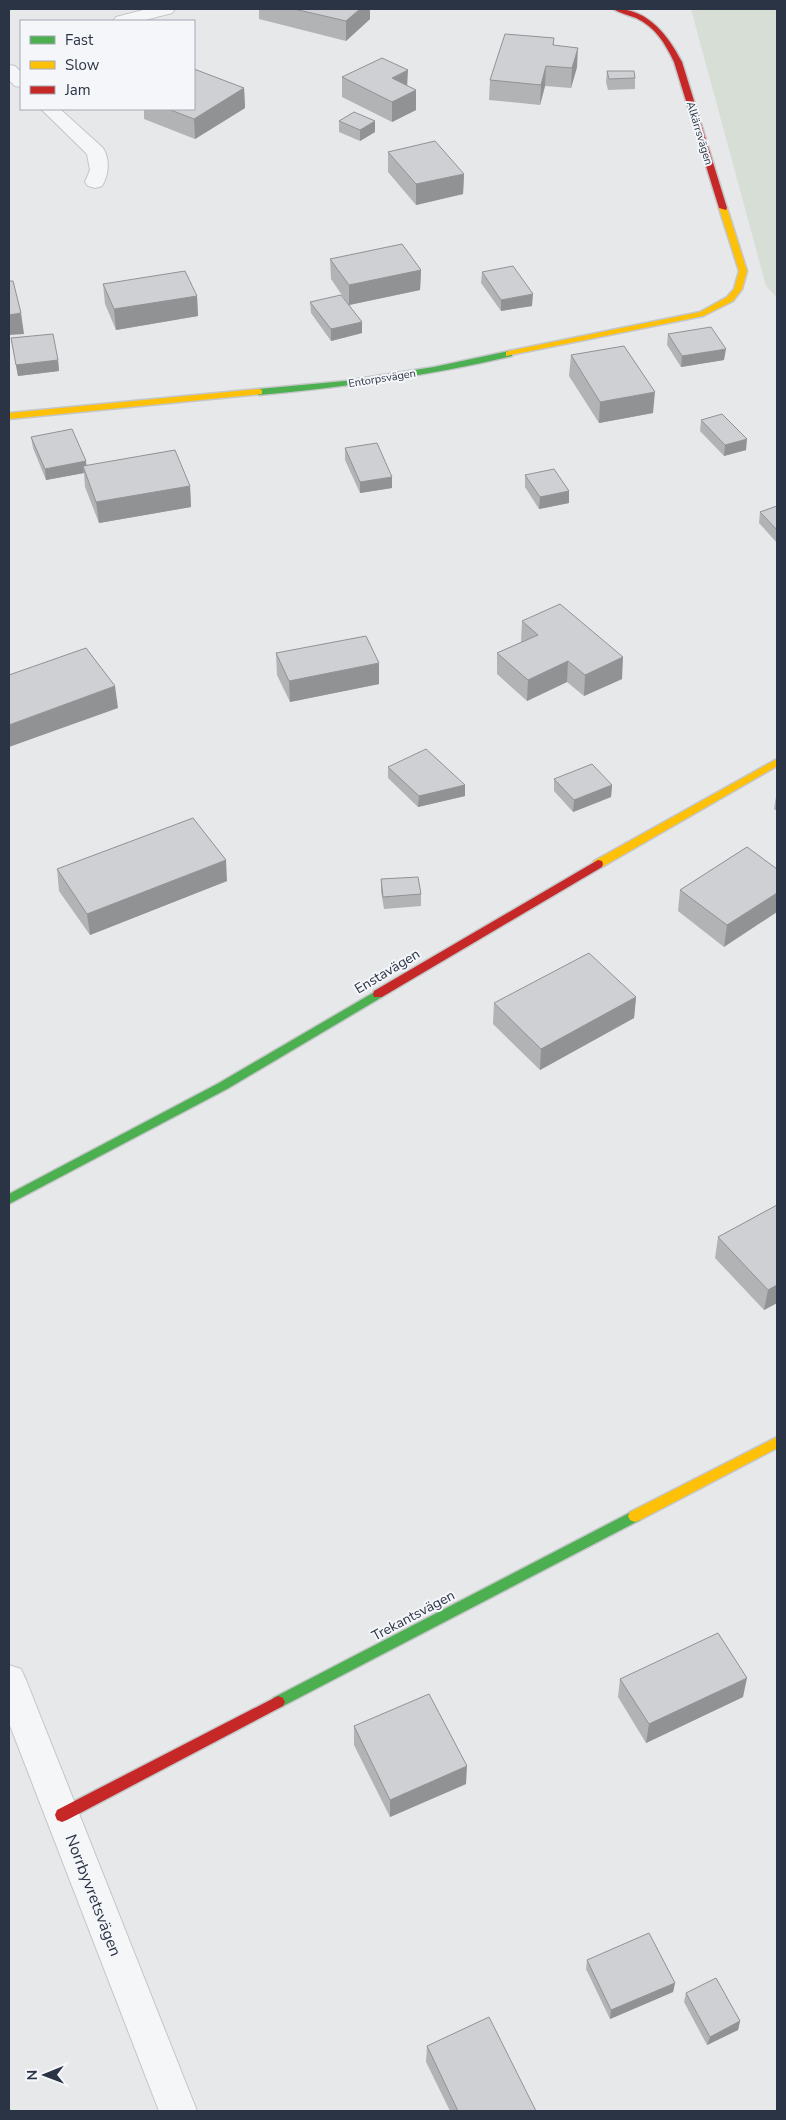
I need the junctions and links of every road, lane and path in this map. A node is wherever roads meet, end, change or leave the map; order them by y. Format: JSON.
{"nodes":[{"id":1,"x":166,"y":9,"type":"edge"},
{"id":2,"x":616,"y":9,"type":"edge"},
{"id":3,"x":126,"y":20,"type":"edge"},
{"id":4,"x":9,"y":70,"type":"edge"},
{"id":5,"x":20,"y":81,"type":"edge"},
{"id":6,"x":51,"y":110,"type":"edge"},
{"id":7,"x":95,"y":182,"type":"dead end"},
{"id":8,"x":740,"y":286,"type":"joint"},
{"id":9,"x":9,"y":416,"type":"edge"},
{"id":10,"x":777,"y":762,"type":"edge"},
{"id":11,"x":9,"y":1199,"type":"edge"},
{"id":12,"x":777,"y":1442,"type":"edge"},
{"id":13,"x":9,"y":1680,"type":"edge"},
{"id":14,"x":62,"y":1815,"type":"junction"},
{"id":15,"x":178,"y":2111,"type":"edge"}],
"edges":[{"from":1,"to":3,"type":"street"},
{"from":2,"to":8,"type":"street","name":"Alkärrsvägen"},
{"from":4,"to":5,"type":"street"},
{"from":6,"to":7,"type":"street"},
{"from":8,"to":9,"type":"street","name":"Entorpsvägen"},
{"from":10,"to":11,"type":"street","name":"Enstavägen"},
{"from":12,"to":14,"type":"street","name":"Trekantsvägen"},
{"from":13,"to":14,"type":"street","name":"Norrbyvretsvägen"},
{"from":14,"to":15,"type":"street","name":"Norrbyvretsvägen"}]}
